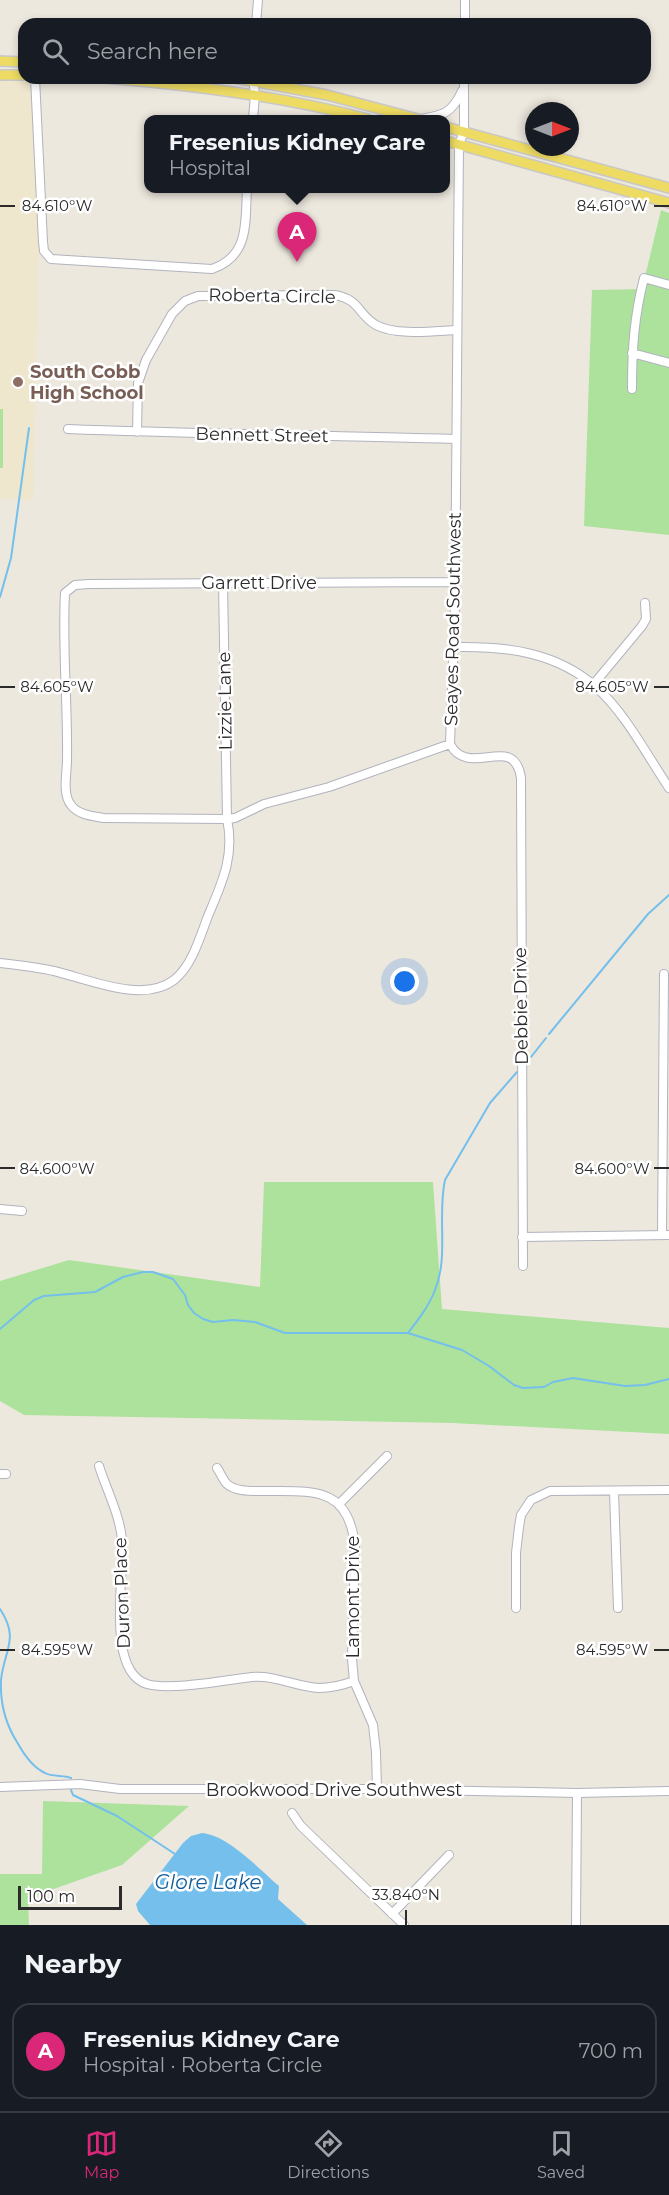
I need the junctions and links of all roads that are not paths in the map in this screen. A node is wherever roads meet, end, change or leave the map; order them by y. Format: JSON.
{"nodes":[{"id":1,"x":258,"y":0,"type":"edge"},
{"id":2,"x":465,"y":0,"type":"edge"},
{"id":3,"x":256,"y":18,"type":"edge"},
{"id":4,"x":465,"y":18,"type":"edge"},
{"id":5,"x":0,"y":61,"type":"edge"},
{"id":6,"x":18,"y":62,"type":"edge"},
{"id":7,"x":0,"y":75,"type":"edge"},
{"id":8,"x":18,"y":75,"type":"edge"},
{"id":9,"x":35,"y":84,"type":"edge"},
{"id":10,"x":157,"y":84,"type":"edge"},
{"id":11,"x":254,"y":84,"type":"edge"},
{"id":12,"x":276,"y":84,"type":"edge"},
{"id":13,"x":463,"y":84,"type":"edge"},
{"id":14,"x":464,"y":84,"type":"edge"},
{"id":15,"x":255,"y":95,"type":"junction"},
{"id":16,"x":253,"y":115,"type":"edge"},
{"id":17,"x":351,"y":115,"type":"edge"},
{"id":18,"x":401,"y":115,"type":"edge"},
{"id":19,"x":440,"y":115,"type":"edge"},
{"id":20,"x":450,"y":128,"type":"edge"},
{"id":21,"x":464,"y":132,"type":"junction"},
{"id":22,"x":450,"y":142,"type":"edge"},
{"id":23,"x":459,"y":144,"type":"junction"},
{"id":24,"x":669,"y":188,"type":"edge"},
{"id":25,"x":247,"y":193,"type":"edge"},
{"id":26,"x":669,"y":203,"type":"edge"},
{"id":27,"x":669,"y":285,"type":"edge"},
{"id":28,"x":457,"y":330,"type":"junction"},
{"id":29,"x":632,"y":353,"type":"junction"},
{"id":30,"x":669,"y":363,"type":"edge"},
{"id":31,"x":632,"y":389,"type":"dead end"},
{"id":32,"x":68,"y":429,"type":"dead end"},
{"id":33,"x":137,"y":432,"type":"junction"},
{"id":34,"x":456,"y":440,"type":"junction"},
{"id":35,"x":456,"y":582,"type":"junction"},
{"id":36,"x":223,"y":583,"type":"junction"},
{"id":37,"x":645,"y":603,"type":"dead end"},
{"id":38,"x":455,"y":647,"type":"junction"},
{"id":39,"x":593,"y":685,"type":"junction"},
{"id":40,"x":450,"y":744,"type":"junction"},
{"id":41,"x":669,"y":788,"type":"edge"},
{"id":42,"x":227,"y":819,"type":"junction"},
{"id":43,"x":0,"y":963,"type":"edge"},
{"id":44,"x":664,"y":974,"type":"dead end"},
{"id":45,"x":0,"y":1209,"type":"edge"},
{"id":46,"x":22,"y":1211,"type":"dead end"},
{"id":47,"x":666,"y":1234,"type":"edge"},
{"id":48,"x":522,"y":1237,"type":"junction"},
{"id":49,"x":523,"y":1266,"type":"dead end"},
{"id":50,"x":387,"y":1456,"type":"dead end"},
{"id":51,"x":99,"y":1466,"type":"dead end"},
{"id":52,"x":217,"y":1468,"type":"dead end"},
{"id":53,"x":669,"y":1490,"type":"edge"},
{"id":54,"x":614,"y":1492,"type":"junction"},
{"id":55,"x":340,"y":1503,"type":"junction"},
{"id":56,"x":516,"y":1608,"type":"dead end"},
{"id":57,"x":618,"y":1608,"type":"dead end"},
{"id":58,"x":354,"y":1681,"type":"junction"},
{"id":59,"x":0,"y":1787,"type":"edge"},
{"id":60,"x":377,"y":1789,"type":"junction"},
{"id":61,"x":669,"y":1791,"type":"edge"},
{"id":62,"x":577,"y":1793,"type":"junction"},
{"id":63,"x":292,"y":1813,"type":"dead end"},
{"id":64,"x":449,"y":1855,"type":"dead end"},
{"id":65,"x":392,"y":1914,"type":"junction"},
{"id":66,"x":404,"y":1925,"type":"edge"},
{"id":67,"x":576,"y":1925,"type":"edge"}],
"edges":[{"from":1,"to":3,"type":"street"},
{"from":2,"to":4,"type":"street"},
{"from":5,"to":6,"type":"main road"},
{"from":7,"to":8,"type":"main road"},
{"from":9,"to":25,"type":"street"},
{"from":10,"to":15,"type":"main road"},
{"from":11,"to":15,"type":"street"},
{"from":12,"to":18,"type":"main road"},
{"from":13,"to":19,"type":"street","name":"Seayes Road Southwest"},
{"from":14,"to":21,"type":"street","name":"Seayes Road Southwest"},
{"from":15,"to":16,"type":"street"},
{"from":15,"to":17,"type":"main road"},
{"from":20,"to":21,"type":"main road"},
{"from":21,"to":23,"type":"street","name":"Seayes Road Southwest"},
{"from":21,"to":24,"type":"main road"},
{"from":22,"to":23,"type":"main road"},
{"from":23,"to":26,"type":"main road"},
{"from":23,"to":28,"type":"street","name":"Seayes Road Southwest"},
{"from":27,"to":29,"type":"street"},
{"from":28,"to":33,"type":"street","name":"Roberta Circle"},
{"from":28,"to":34,"type":"street","name":"Seayes Road Southwest"},
{"from":29,"to":30,"type":"street"},
{"from":29,"to":31,"type":"street"},
{"from":32,"to":33,"type":"street","name":"Bennett Street"},
{"from":33,"to":34,"type":"street","name":"Bennett Street"},
{"from":34,"to":35,"type":"street","name":"Seayes Road Southwest"},
{"from":35,"to":36,"type":"street","name":"Garrett Drive"},
{"from":35,"to":38,"type":"street","name":"Seayes Road Southwest"},
{"from":36,"to":42,"type":"street","name":"Lizzie Lane"},
{"from":36,"to":42,"type":"street","name":"Garrett Drive"},
{"from":37,"to":39,"type":"street"},
{"from":38,"to":39,"type":"street"},
{"from":38,"to":40,"type":"street","name":"Seayes Road Southwest"},
{"from":39,"to":41,"type":"street"},
{"from":40,"to":42,"type":"street","name":"Seayes Road Southwest"},
{"from":40,"to":48,"type":"street","name":"Debbie Drive"},
{"from":42,"to":43,"type":"street"},
{"from":44,"to":47,"type":"street"},
{"from":45,"to":46,"type":"street"},
{"from":47,"to":48,"type":"street"},
{"from":48,"to":49,"type":"street","name":"Debbie Drive"},
{"from":50,"to":55,"type":"street"},
{"from":51,"to":58,"type":"street","name":"Duron Place"},
{"from":52,"to":55,"type":"street"},
{"from":53,"to":54,"type":"street"},
{"from":54,"to":56,"type":"street"},
{"from":54,"to":57,"type":"street"},
{"from":55,"to":58,"type":"street","name":"Lamont Drive"},
{"from":58,"to":60,"type":"street","name":"Lamont Drive"},
{"from":59,"to":60,"type":"street","name":"Brookwood Drive Southwest"},
{"from":60,"to":62,"type":"street","name":"Brookwood Drive Southwest"},
{"from":61,"to":62,"type":"street","name":"Brookwood Drive Southwest"},
{"from":62,"to":67,"type":"street"},
{"from":63,"to":65,"type":"street"},
{"from":64,"to":65,"type":"street"},
{"from":65,"to":66,"type":"street"}]}
